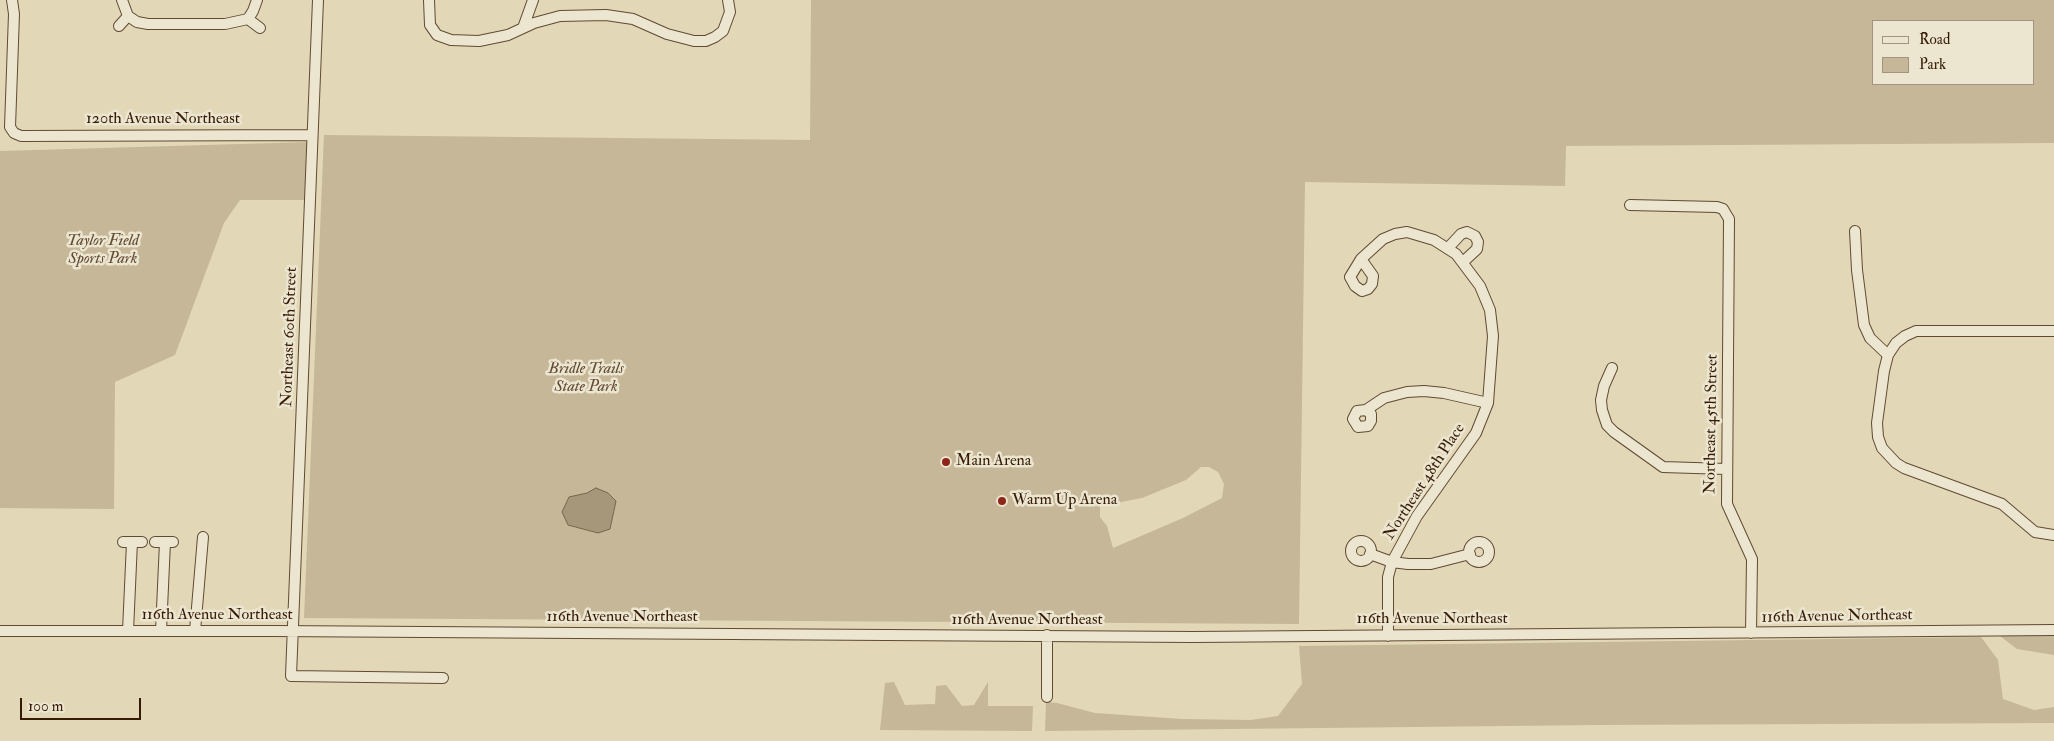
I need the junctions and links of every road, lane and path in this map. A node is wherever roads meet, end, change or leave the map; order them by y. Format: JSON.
{"nodes":[{"id":1,"x":12,"y":0,"type":"edge"},
{"id":2,"x":122,"y":0,"type":"edge"},
{"id":3,"x":257,"y":0,"type":"edge"},
{"id":4,"x":318,"y":0,"type":"edge"},
{"id":5,"x":429,"y":0,"type":"edge"},
{"id":6,"x":533,"y":0,"type":"edge"},
{"id":7,"x":728,"y":0,"type":"edge"},
{"id":8,"x":128,"y":16,"type":"junction"},
{"id":9,"x":248,"y":19,"type":"junction"},
{"id":10,"x":118,"y":26,"type":"dead end"},
{"id":11,"x":260,"y":28,"type":"dead end"},
{"id":12,"x":523,"y":28,"type":"junction"},
{"id":13,"x":312,"y":135,"type":"junction"},
{"id":14,"x":1630,"y":205,"type":"dead end"},
{"id":15,"x":1855,"y":231,"type":"dead end"},
{"id":16,"x":1456,"y":255,"type":"junction"},
{"id":17,"x":1361,"y":259,"type":"dead end"},
{"id":18,"x":2054,"y":330,"type":"edge"},
{"id":19,"x":1888,"y":355,"type":"junction"},
{"id":20,"x":1612,"y":368,"type":"dead end"},
{"id":21,"x":1488,"y":403,"type":"junction"},
{"id":22,"x":1366,"y":410,"type":"dead end"},
{"id":23,"x":1726,"y":469,"type":"junction"},
{"id":24,"x":2054,"y":535,"type":"edge"},
{"id":25,"x":203,"y":537,"type":"dead end"},
{"id":26,"x":132,"y":542,"type":"dead end"},
{"id":27,"x":164,"y":542,"type":"dead end"},
{"id":28,"x":1370,"y":554,"type":"dead end"},
{"id":29,"x":1470,"y":554,"type":"dead end"},
{"id":30,"x":1392,"y":562,"type":"junction"},
{"id":31,"x":2054,"y":630,"type":"edge"},
{"id":32,"x":0,"y":631,"type":"edge"},
{"id":33,"x":128,"y":631,"type":"junction"},
{"id":34,"x":161,"y":631,"type":"junction"},
{"id":35,"x":195,"y":631,"type":"junction"},
{"id":36,"x":293,"y":631,"type":"junction"},
{"id":37,"x":1751,"y":633,"type":"junction"},
{"id":38,"x":1047,"y":635,"type":"junction"},
{"id":39,"x":1388,"y":636,"type":"junction"},
{"id":40,"x":443,"y":678,"type":"dead end"},
{"id":41,"x":1047,"y":697,"type":"dead end"}],
"edges":[{"from":1,"to":13,"type":"street","name":"120th Avenue Northeast"},
{"from":2,"to":8,"type":"street"},
{"from":3,"to":9,"type":"street"},
{"from":4,"to":13,"type":"street","name":"Northeast 60th Street"},
{"from":5,"to":12,"type":"street"},
{"from":6,"to":12,"type":"street"},
{"from":7,"to":12,"type":"street"},
{"from":8,"to":9,"type":"street"},
{"from":8,"to":10,"type":"street"},
{"from":9,"to":11,"type":"street"},
{"from":13,"to":36,"type":"street","name":"Northeast 60th Street"},
{"from":14,"to":23,"type":"street","name":"Northeast 45th Street"},
{"from":15,"to":19,"type":"street"},
{"from":16,"to":16,"type":"street"},
{"from":16,"to":17,"type":"street"},
{"from":16,"to":21,"type":"street","name":"Northeast 48th Place"},
{"from":18,"to":19,"type":"street"},
{"from":19,"to":24,"type":"street"},
{"from":20,"to":23,"type":"street"},
{"from":21,"to":22,"type":"street"},
{"from":21,"to":30,"type":"street","name":"Northeast 48th Place"},
{"from":23,"to":37,"type":"street","name":"Northeast 45th Street"},
{"from":25,"to":35,"type":"street"},
{"from":26,"to":33,"type":"street"},
{"from":27,"to":34,"type":"street"},
{"from":28,"to":30,"type":"street"},
{"from":29,"to":30,"type":"street"},
{"from":30,"to":39,"type":"street","name":"Northeast 48th Place"},
{"from":31,"to":37,"type":"street","name":"116th Avenue Northeast"},
{"from":32,"to":33,"type":"street","name":"116th Avenue Northeast"},
{"from":33,"to":34,"type":"street","name":"116th Avenue Northeast"},
{"from":34,"to":35,"type":"street","name":"116th Avenue Northeast"},
{"from":35,"to":36,"type":"street","name":"116th Avenue Northeast"},
{"from":36,"to":38,"type":"street","name":"116th Avenue Northeast"},
{"from":36,"to":40,"type":"street","name":"Northeast 60th Street"},
{"from":37,"to":39,"type":"street","name":"116th Avenue Northeast"},
{"from":38,"to":39,"type":"street","name":"116th Avenue Northeast"},
{"from":38,"to":41,"type":"street"}]}
